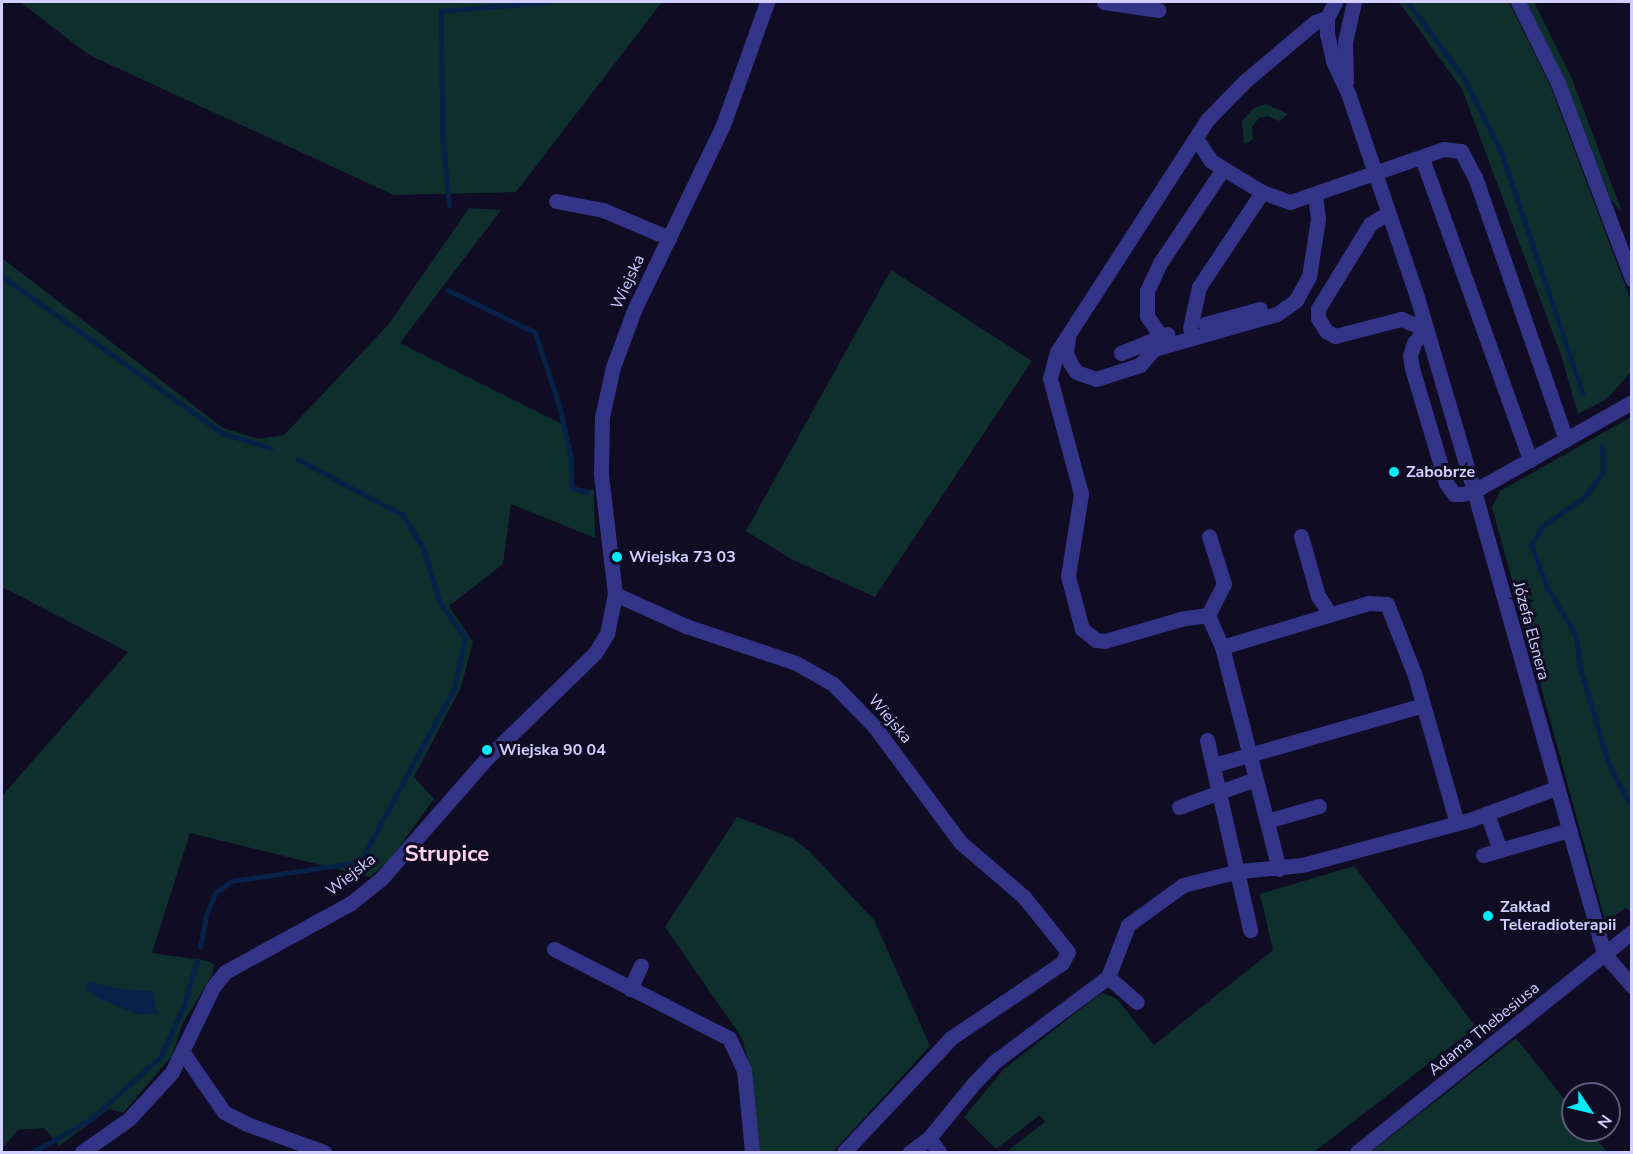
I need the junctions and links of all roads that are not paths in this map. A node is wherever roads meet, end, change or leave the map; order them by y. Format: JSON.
{"nodes":[{"id":1,"x":767,"y":2,"type":"edge"},
{"id":2,"x":1104,"y":2,"type":"edge"},
{"id":3,"x":1335,"y":2,"type":"edge"},
{"id":4,"x":1353,"y":2,"type":"edge"},
{"id":5,"x":1518,"y":2,"type":"edge"},
{"id":6,"x":1158,"y":10,"type":"dead end"},
{"id":7,"x":1328,"y":18,"type":"junction"},
{"id":8,"x":1346,"y":88,"type":"junction"},
{"id":9,"x":1196,"y":138,"type":"junction"},
{"id":10,"x":1422,"y":158,"type":"junction"},
{"id":11,"x":1223,"y":169,"type":"junction"},
{"id":12,"x":1375,"y":174,"type":"junction"},
{"id":13,"x":1262,"y":192,"type":"junction"},
{"id":14,"x":1314,"y":195,"type":"junction"},
{"id":15,"x":556,"y":201,"type":"dead end"},
{"id":16,"x":1388,"y":213,"type":"junction"},
{"id":17,"x":669,"y":238,"type":"junction"},
{"id":18,"x":1632,"y":279,"type":"edge"},
{"id":19,"x":1260,"y":309,"type":"dead end"},
{"id":20,"x":1190,"y":328,"type":"junction"},
{"id":21,"x":1425,"y":329,"type":"junction"},
{"id":22,"x":1068,"y":334,"type":"junction"},
{"id":23,"x":1161,"y":336,"type":"junction"},
{"id":24,"x":1120,"y":354,"type":"dead end"},
{"id":25,"x":1632,"y":402,"type":"edge"},
{"id":26,"x":1566,"y":440,"type":"junction"},
{"id":27,"x":1530,"y":460,"type":"junction"},
{"id":28,"x":1474,"y":491,"type":"junction"},
{"id":29,"x":1209,"y":536,"type":"dead end"},
{"id":30,"x":1301,"y":536,"type":"dead end"},
{"id":31,"x":615,"y":594,"type":"junction"},
{"id":32,"x":1330,"y":614,"type":"junction"},
{"id":33,"x":1208,"y":615,"type":"junction"},
{"id":34,"x":1222,"y":647,"type":"junction"},
{"id":35,"x":1423,"y":705,"type":"junction"},
{"id":36,"x":1207,"y":740,"type":"dead end"},
{"id":37,"x":1250,"y":754,"type":"junction"},
{"id":38,"x":1214,"y":765,"type":"junction"},
{"id":39,"x":1255,"y":779,"type":"junction"},
{"id":40,"x":1556,"y":788,"type":"junction"},
{"id":41,"x":1221,"y":794,"type":"junction"},
{"id":42,"x":1319,"y":806,"type":"dead end"},
{"id":43,"x":1179,"y":807,"type":"dead end"},
{"id":44,"x":1487,"y":813,"type":"junction"},
{"id":45,"x":1267,"y":821,"type":"junction"},
{"id":46,"x":1456,"y":823,"type":"junction"},
{"id":47,"x":1569,"y":830,"type":"junction"},
{"id":48,"x":1500,"y":850,"type":"junction"},
{"id":49,"x":1483,"y":855,"type":"dead end"},
{"id":50,"x":1279,"y":869,"type":"junction"},
{"id":51,"x":1239,"y":871,"type":"junction"},
{"id":52,"x":1251,"y":930,"type":"dead end"},
{"id":53,"x":1632,"y":932,"type":"edge"},
{"id":54,"x":554,"y":950,"type":"dead end"},
{"id":55,"x":1605,"y":955,"type":"junction"},
{"id":56,"x":641,"y":965,"type":"dead end"},
{"id":57,"x":1108,"y":977,"type":"junction"},
{"id":58,"x":1632,"y":986,"type":"edge"},
{"id":59,"x":630,"y":989,"type":"junction"},
{"id":60,"x":1137,"y":1002,"type":"dead end"},
{"id":61,"x":182,"y":1051,"type":"junction"},
{"id":62,"x":929,"y":1138,"type":"junction"},
{"id":63,"x":82,"y":1152,"type":"edge"},
{"id":64,"x":324,"y":1152,"type":"edge"},
{"id":65,"x":752,"y":1152,"type":"edge"},
{"id":66,"x":844,"y":1152,"type":"edge"},
{"id":67,"x":910,"y":1152,"type":"edge"},
{"id":68,"x":939,"y":1152,"type":"edge"},
{"id":69,"x":1357,"y":1152,"type":"edge"}],
"edges":[{"from":1,"to":17,"type":"street","name":"Wiejska"},
{"from":2,"to":6,"type":"street"},
{"from":3,"to":7,"type":"street"},
{"from":4,"to":8,"type":"street"},
{"from":5,"to":18,"type":"street"},
{"from":7,"to":8,"type":"street"},
{"from":7,"to":9,"type":"street"},
{"from":8,"to":12,"type":"street","name":"Józefa Elsnera"},
{"from":9,"to":11,"type":"street"},
{"from":9,"to":22,"type":"street"},
{"from":10,"to":12,"type":"street"},
{"from":10,"to":26,"type":"street"},
{"from":10,"to":27,"type":"street"},
{"from":11,"to":13,"type":"street"},
{"from":11,"to":23,"type":"street"},
{"from":12,"to":14,"type":"street"},
{"from":12,"to":16,"type":"street","name":"Józefa Elsnera"},
{"from":13,"to":14,"type":"street"},
{"from":13,"to":20,"type":"street"},
{"from":14,"to":22,"type":"street"},
{"from":15,"to":17,"type":"street"},
{"from":16,"to":21,"type":"street","name":"Józefa Elsnera"},
{"from":16,"to":21,"type":"street"},
{"from":17,"to":31,"type":"street","name":"Wiejska"},
{"from":19,"to":20,"type":"street"},
{"from":20,"to":23,"type":"street"},
{"from":21,"to":28,"type":"street","name":"Józefa Elsnera"},
{"from":21,"to":28,"type":"street"},
{"from":22,"to":33,"type":"street"},
{"from":23,"to":24,"type":"street"},
{"from":25,"to":26,"type":"street"},
{"from":26,"to":27,"type":"street"},
{"from":27,"to":28,"type":"street"},
{"from":28,"to":40,"type":"street","name":"Józefa Elsnera"},
{"from":29,"to":33,"type":"street"},
{"from":30,"to":32,"type":"street"},
{"from":31,"to":61,"type":"street","name":"Wiejska"},
{"from":31,"to":66,"type":"street","name":"Wiejska"},
{"from":32,"to":34,"type":"street"},
{"from":32,"to":35,"type":"street"},
{"from":33,"to":34,"type":"street"},
{"from":34,"to":37,"type":"street"},
{"from":35,"to":37,"type":"street"},
{"from":35,"to":46,"type":"street"},
{"from":36,"to":38,"type":"street"},
{"from":37,"to":38,"type":"street"},
{"from":37,"to":39,"type":"street"},
{"from":38,"to":41,"type":"street"},
{"from":39,"to":41,"type":"street"},
{"from":39,"to":45,"type":"street"},
{"from":40,"to":44,"type":"street"},
{"from":40,"to":47,"type":"street","name":"Józefa Elsnera"},
{"from":41,"to":43,"type":"street"},
{"from":41,"to":51,"type":"street"},
{"from":42,"to":45,"type":"street"},
{"from":44,"to":46,"type":"street"},
{"from":44,"to":48,"type":"street"},
{"from":45,"to":50,"type":"street"},
{"from":46,"to":50,"type":"street"},
{"from":47,"to":48,"type":"street"},
{"from":47,"to":55,"type":"street","name":"Józefa Elsnera"},
{"from":48,"to":49,"type":"street"},
{"from":50,"to":51,"type":"street"},
{"from":51,"to":52,"type":"street"},
{"from":51,"to":57,"type":"street"},
{"from":53,"to":55,"type":"street","name":"Adama Thebesiusa"},
{"from":54,"to":59,"type":"street"},
{"from":55,"to":58,"type":"street"},
{"from":55,"to":69,"type":"street","name":"Adama Thebesiusa"},
{"from":56,"to":59,"type":"street"},
{"from":57,"to":60,"type":"street"},
{"from":57,"to":62,"type":"street"},
{"from":59,"to":65,"type":"street"},
{"from":61,"to":63,"type":"street","name":"Wiejska"},
{"from":61,"to":64,"type":"street"},
{"from":62,"to":67,"type":"street"},
{"from":62,"to":68,"type":"street"}]}
